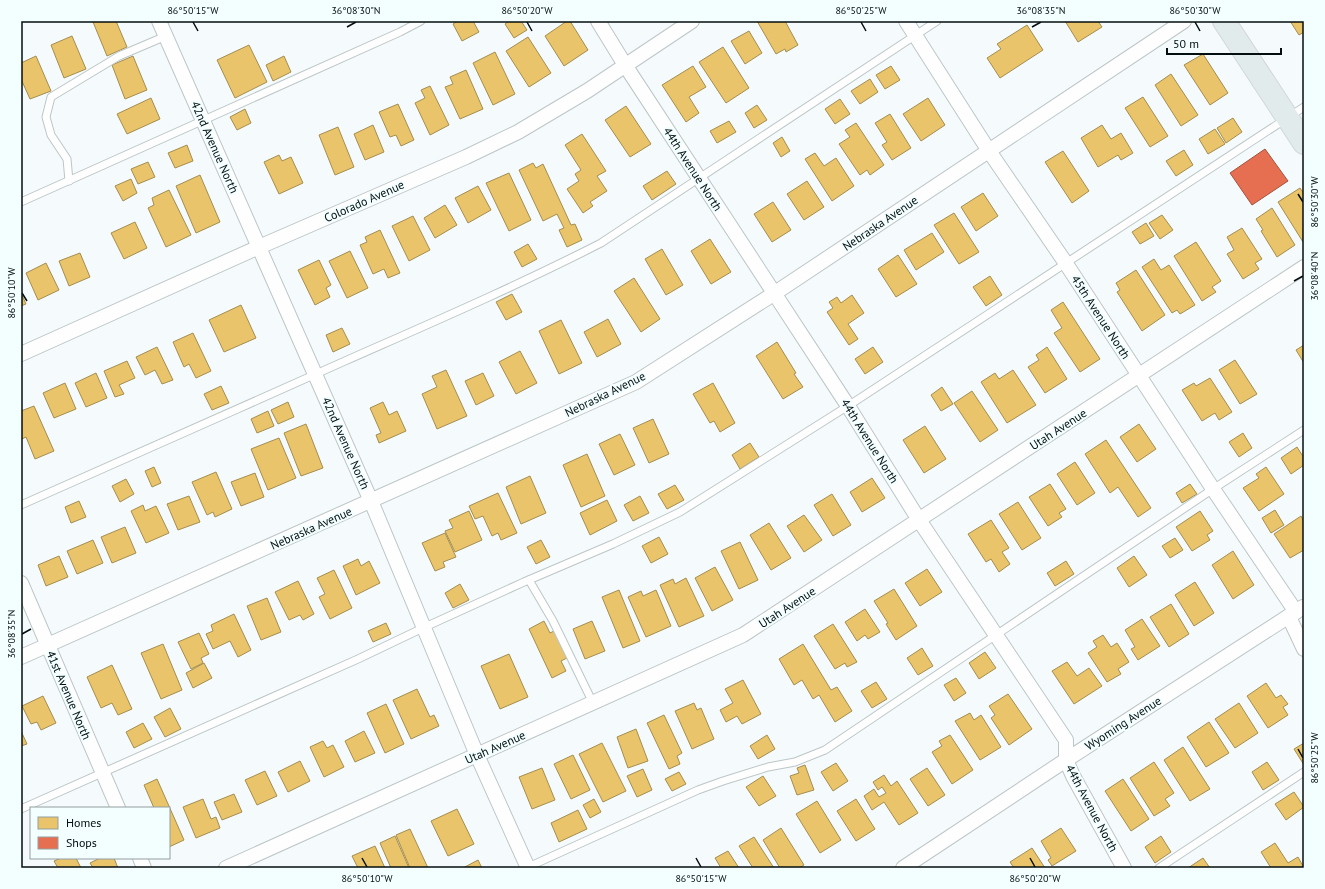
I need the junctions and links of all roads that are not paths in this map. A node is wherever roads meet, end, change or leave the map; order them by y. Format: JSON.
{"nodes":[{"id":1,"x":159,"y":21,"type":"edge"},
{"id":2,"x":420,"y":21,"type":"edge"},
{"id":3,"x":598,"y":21,"type":"edge"},
{"id":4,"x":692,"y":21,"type":"edge"},
{"id":5,"x":906,"y":21,"type":"edge"},
{"id":6,"x":937,"y":21,"type":"edge"},
{"id":7,"x":1184,"y":21,"type":"edge"},
{"id":8,"x":1224,"y":21,"type":"edge"},
{"id":9,"x":915,"y":35,"type":"junction"},
{"id":10,"x":166,"y":36,"type":"junction"},
{"id":11,"x":625,"y":65,"type":"junction"},
{"id":12,"x":1296,"y":113,"type":"edge"},
{"id":13,"x":203,"y":121,"type":"junction"},
{"id":14,"x":1304,"y":143,"type":"edge"},
{"id":15,"x":989,"y":151,"type":"junction"},
{"id":16,"x":699,"y":178,"type":"junction"},
{"id":17,"x":69,"y":181,"type":"junction"},
{"id":18,"x":21,"y":202,"type":"edge"},
{"id":19,"x":259,"y":247,"type":"junction"},
{"id":20,"x":1065,"y":262,"type":"junction"},
{"id":21,"x":1304,"y":268,"type":"edge"},
{"id":22,"x":775,"y":293,"type":"junction"},
{"id":23,"x":21,"y":354,"type":"edge"},
{"id":24,"x":315,"y":374,"type":"junction"},
{"id":25,"x":1140,"y":375,"type":"junction"},
{"id":26,"x":848,"y":406,"type":"junction"},
{"id":27,"x":1304,"y":430,"type":"edge"},
{"id":28,"x":1213,"y":489,"type":"junction"},
{"id":29,"x":371,"y":501,"type":"junction"},
{"id":30,"x":21,"y":505,"type":"edge"},
{"id":31,"x":919,"y":520,"type":"junction"},
{"id":32,"x":529,"y":580,"type":"junction"},
{"id":33,"x":21,"y":583,"type":"edge"},
{"id":34,"x":1296,"y":612,"type":"edge"},
{"id":35,"x":424,"y":627,"type":"junction"},
{"id":36,"x":996,"y":635,"type":"junction"},
{"id":37,"x":48,"y":645,"type":"junction"},
{"id":38,"x":1304,"y":649,"type":"edge"},
{"id":39,"x":21,"y":657,"type":"edge"},
{"id":40,"x":593,"y":703,"type":"junction"},
{"id":41,"x":477,"y":755,"type":"junction"},
{"id":42,"x":1066,"y":760,"type":"junction"},
{"id":43,"x":1304,"y":772,"type":"edge"},
{"id":44,"x":102,"y":773,"type":"junction"},
{"id":45,"x":118,"y":807,"type":"edge"},
{"id":46,"x":21,"y":809,"type":"edge"},
{"id":47,"x":226,"y":868,"type":"edge"},
{"id":48,"x":527,"y":868,"type":"edge"},
{"id":49,"x":903,"y":868,"type":"edge"},
{"id":50,"x":1124,"y":868,"type":"edge"},
{"id":51,"x":1159,"y":868,"type":"edge"}],
"edges":[{"from":1,"to":10,"type":"street","name":"42nd Avenue North"},
{"from":2,"to":13,"type":"lane"},
{"from":3,"to":11,"type":"street","name":"44th Avenue North"},
{"from":4,"to":11,"type":"street","name":"Colorado Avenue"},
{"from":5,"to":9,"type":"street","name":"45th Avenue North"},
{"from":6,"to":9,"type":"lane"},
{"from":7,"to":15,"type":"street","name":"Nebraska Avenue"},
{"from":8,"to":12,"type":"main road"},
{"from":9,"to":15,"type":"street","name":"45th Avenue North"},
{"from":9,"to":16,"type":"lane"},
{"from":10,"to":13,"type":"street","name":"42nd Avenue North"},
{"from":10,"to":17,"type":"lane"},
{"from":11,"to":16,"type":"street","name":"44th Avenue North"},
{"from":11,"to":19,"type":"street","name":"Colorado Avenue"},
{"from":12,"to":14,"type":"main road"},
{"from":12,"to":20,"type":"lane"},
{"from":13,"to":17,"type":"lane"},
{"from":13,"to":19,"type":"street","name":"42nd Avenue North"},
{"from":15,"to":20,"type":"street","name":"45th Avenue North"},
{"from":15,"to":22,"type":"street","name":"Nebraska Avenue"},
{"from":16,"to":22,"type":"street","name":"44th Avenue North"},
{"from":16,"to":24,"type":"lane"},
{"from":17,"to":18,"type":"lane"},
{"from":19,"to":23,"type":"street","name":"Colorado Avenue"},
{"from":19,"to":24,"type":"street","name":"42nd Avenue North"},
{"from":20,"to":25,"type":"street","name":"45th Avenue North"},
{"from":20,"to":26,"type":"lane"},
{"from":21,"to":25,"type":"street","name":"Utah Avenue"},
{"from":22,"to":26,"type":"street","name":"44th Avenue North"},
{"from":22,"to":29,"type":"street","name":"Nebraska Avenue"},
{"from":24,"to":29,"type":"street","name":"42nd Avenue North"},
{"from":24,"to":30,"type":"lane"},
{"from":25,"to":28,"type":"street","name":"45th Avenue North"},
{"from":25,"to":31,"type":"street","name":"Utah Avenue"},
{"from":26,"to":31,"type":"street","name":"44th Avenue North"},
{"from":26,"to":32,"type":"lane"},
{"from":27,"to":28,"type":"lane"},
{"from":28,"to":34,"type":"street","name":"45th Avenue North"},
{"from":28,"to":36,"type":"lane"},
{"from":29,"to":35,"type":"street","name":"42nd Avenue North"},
{"from":29,"to":37,"type":"street","name":"Nebraska Avenue"},
{"from":31,"to":36,"type":"street","name":"44th Avenue North"},
{"from":31,"to":40,"type":"street","name":"Utah Avenue"},
{"from":32,"to":35,"type":"lane"},
{"from":32,"to":40,"type":"lane"},
{"from":33,"to":37,"type":"street","name":"41st Avenue North"},
{"from":34,"to":38,"type":"street","name":"45th Avenue North"},
{"from":34,"to":42,"type":"street","name":"Wyoming Avenue"},
{"from":35,"to":41,"type":"street","name":"42nd Avenue North"},
{"from":35,"to":44,"type":"lane"},
{"from":36,"to":42,"type":"street","name":"44th Avenue North"},
{"from":36,"to":48,"type":"lane"},
{"from":37,"to":39,"type":"street","name":"Nebraska Avenue"},
{"from":37,"to":44,"type":"street","name":"41st Avenue North"},
{"from":40,"to":41,"type":"street","name":"Utah Avenue"},
{"from":41,"to":47,"type":"street","name":"Utah Avenue"},
{"from":41,"to":48,"type":"street","name":"42nd Avenue North"},
{"from":42,"to":49,"type":"street","name":"Wyoming Avenue"},
{"from":42,"to":50,"type":"street","name":"44th Avenue North"},
{"from":43,"to":51,"type":"lane"},
{"from":44,"to":45,"type":"street","name":"41st Avenue North"},
{"from":44,"to":46,"type":"lane"}]}
